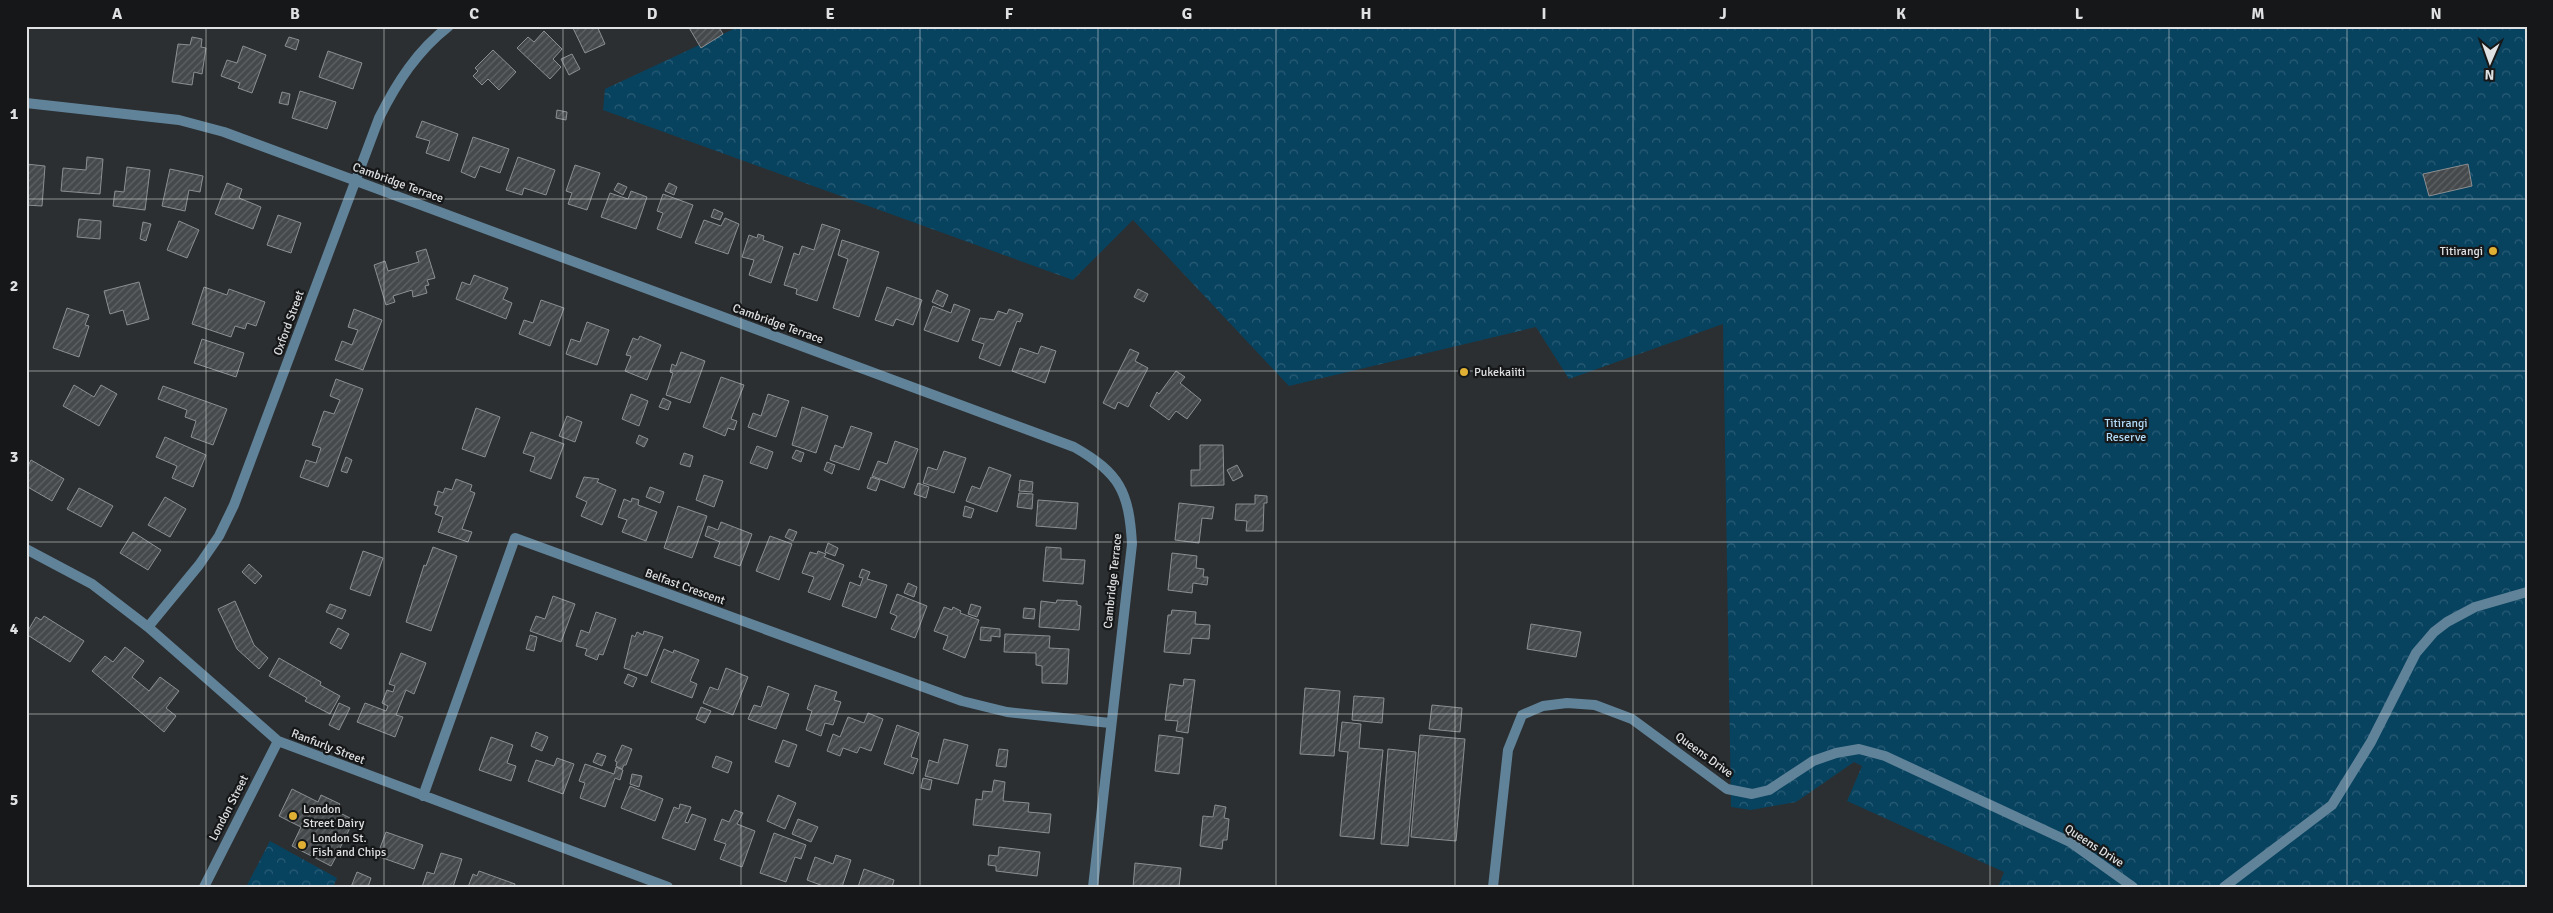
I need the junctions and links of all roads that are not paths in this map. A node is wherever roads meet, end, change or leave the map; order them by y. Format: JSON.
{"nodes":[{"id":1,"x":449,"y":26,"type":"edge"},
{"id":2,"x":26,"y":103,"type":"edge"},
{"id":3,"x":355,"y":181,"type":"junction"},
{"id":4,"x":28,"y":553,"type":"edge"},
{"id":5,"x":2527,"y":592,"type":"edge"},
{"id":6,"x":148,"y":627,"type":"junction"},
{"id":7,"x":1110,"y":723,"type":"junction"},
{"id":8,"x":278,"y":741,"type":"junction"},
{"id":9,"x":423,"y":796,"type":"junction"},
{"id":10,"x":204,"y":887,"type":"edge"},
{"id":11,"x":668,"y":887,"type":"edge"},
{"id":12,"x":1093,"y":887,"type":"edge"},
{"id":13,"x":1493,"y":887,"type":"edge"},
{"id":14,"x":2133,"y":887,"type":"edge"},
{"id":15,"x":2224,"y":887,"type":"edge"}],
"edges":[{"from":1,"to":3,"type":"street","name":"Oxford Street"},
{"from":2,"to":3,"type":"street","name":"Cambridge Terrace"},
{"from":3,"to":6,"type":"street","name":"Oxford Street"},
{"from":3,"to":7,"type":"street","name":"Cambridge Terrace"},
{"from":4,"to":6,"type":"street","name":"Ranfurly Street"},
{"from":5,"to":15,"type":"street"},
{"from":6,"to":8,"type":"street","name":"Ranfurly Street"},
{"from":7,"to":9,"type":"street","name":"Belfast Crescent"},
{"from":7,"to":12,"type":"street","name":"Cambridge Terrace"},
{"from":8,"to":9,"type":"street","name":"Ranfurly Street"},
{"from":8,"to":10,"type":"street","name":"London Street"},
{"from":9,"to":11,"type":"street","name":"Ranfurly Street"},
{"from":13,"to":14,"type":"street","name":"Queens Drive"}]}
